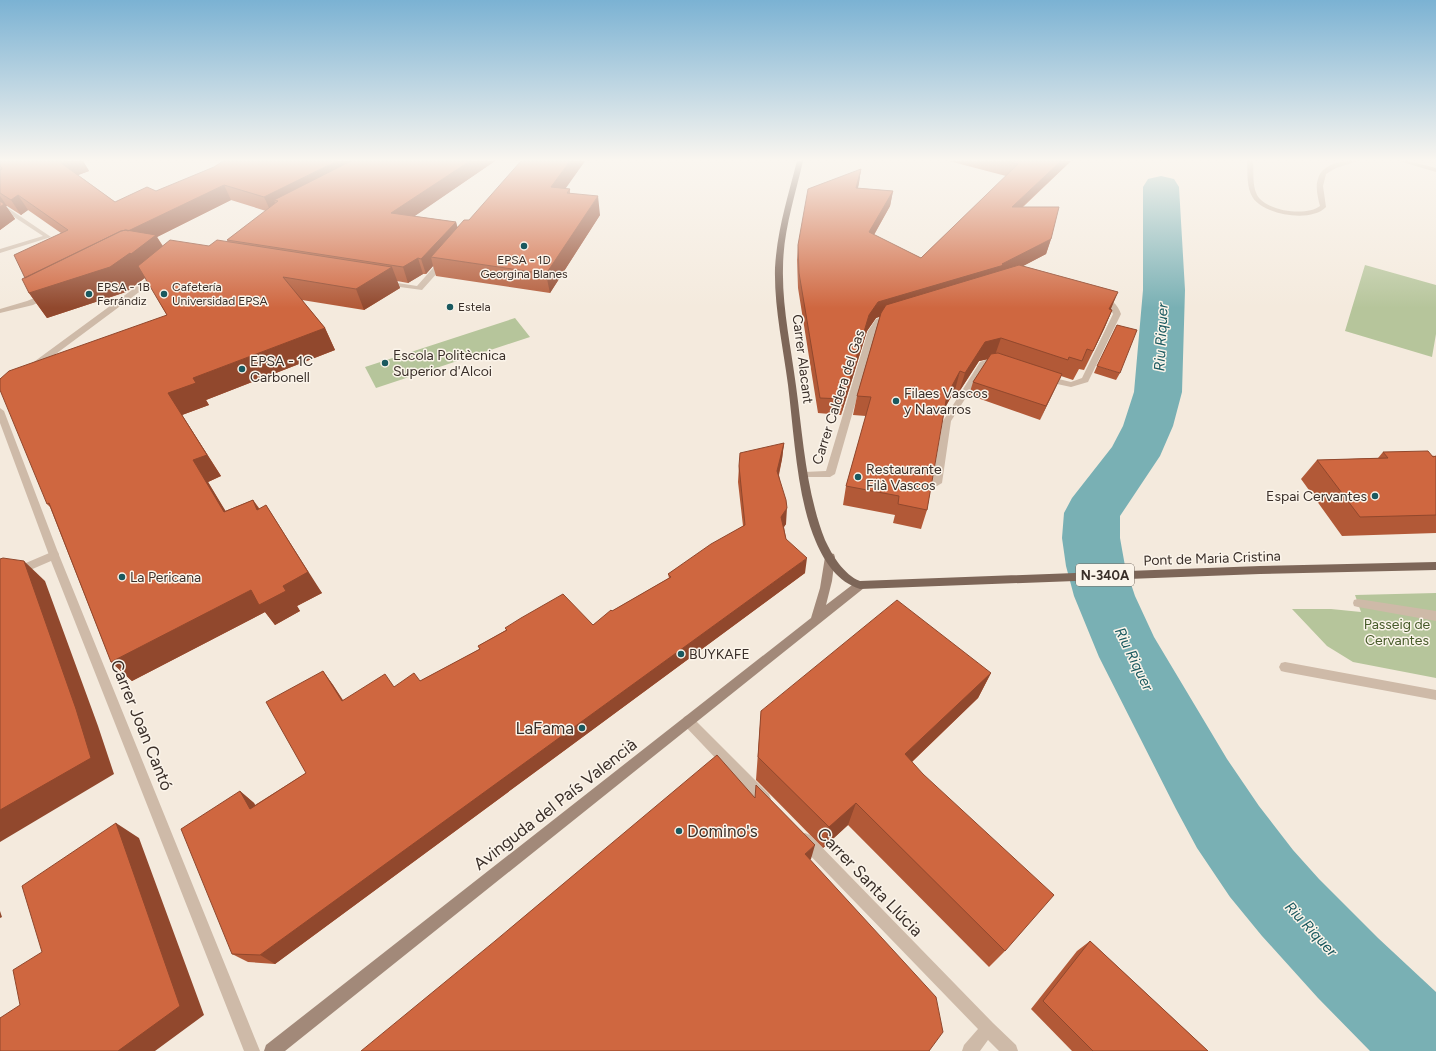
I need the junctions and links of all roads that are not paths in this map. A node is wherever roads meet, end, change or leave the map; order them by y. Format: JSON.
{"nodes":[{"id":1,"x":8,"y":210,"type":"edge"},
{"id":2,"x":789,"y":210,"type":"edge"},
{"id":3,"x":1280,"y":210,"type":"edge"},
{"id":4,"x":1319,"y":210,"type":"edge"},
{"id":5,"x":0,"y":251,"type":"edge"},
{"id":6,"x":447,"y":258,"type":"edge"},
{"id":7,"x":165,"y":270,"type":"edge"},
{"id":8,"x":379,"y":282,"type":"edge"},
{"id":9,"x":55,"y":291,"type":"edge"},
{"id":10,"x":1093,"y":297,"type":"edge"},
{"id":11,"x":0,"y":311,"type":"edge"},
{"id":12,"x":900,"y":314,"type":"edge"},
{"id":13,"x":1008,"y":366,"type":"edge"},
{"id":14,"x":26,"y":372,"type":"edge"},
{"id":15,"x":1036,"y":376,"type":"edge"},
{"id":16,"x":0,"y":411,"type":"edge"},
{"id":17,"x":804,"y":475,"type":"junction"},
{"id":18,"x":937,"y":483,"type":"edge"},
{"id":19,"x":54,"y":555,"type":"junction"},
{"id":20,"x":830,"y":558,"type":"junction"},
{"id":21,"x":1436,"y":566,"type":"edge"},
{"id":22,"x":0,"y":579,"type":"edge"},
{"id":23,"x":860,"y":585,"type":"junction"},
{"id":24,"x":1358,"y":603,"type":"dead end"},
{"id":25,"x":1436,"y":616,"type":"edge"},
{"id":26,"x":815,"y":620,"type":"junction"},
{"id":27,"x":1285,"y":667,"type":"dead end"},
{"id":28,"x":1436,"y":695,"type":"edge"},
{"id":29,"x":688,"y":721,"type":"junction"},
{"id":30,"x":771,"y":806,"type":"edge"},
{"id":31,"x":794,"y":829,"type":"edge"},
{"id":32,"x":988,"y":1028,"type":"junction"},
{"id":33,"x":252,"y":1051,"type":"edge"},
{"id":34,"x":272,"y":1051,"type":"edge"},
{"id":35,"x":970,"y":1051,"type":"edge"},
{"id":36,"x":1010,"y":1051,"type":"edge"}],
"edges":[{"from":1,"to":5,"type":"street"},
{"from":2,"to":17,"type":"main road","name":"Carrer Alacant"},
{"from":3,"to":4,"type":"street"},
{"from":6,"to":8,"type":"street"},
{"from":7,"to":14,"type":"street"},
{"from":9,"to":11,"type":"street"},
{"from":10,"to":15,"type":"street"},
{"from":12,"to":17,"type":"street","name":"Carrer Caldera del Gas"},
{"from":13,"to":18,"type":"street"},
{"from":16,"to":19,"type":"street","name":"Carrer Joan Cantó"},
{"from":17,"to":20,"type":"main road","name":"Carrer Alacant"},
{"from":19,"to":22,"type":"street"},
{"from":19,"to":33,"type":"street","name":"Carrer Joan Cantó"},
{"from":20,"to":23,"type":"main road","name":"Carrer Alacant"},
{"from":20,"to":26,"type":"main road"},
{"from":21,"to":23,"type":"main road","name":"Pont de Maria Cristina","number":"N-340A"},
{"from":23,"to":26,"type":"main road","name":"Avinguda del País Valencià"},
{"from":24,"to":25,"type":"street"},
{"from":26,"to":29,"type":"main road","name":"Avinguda del País Valencià"},
{"from":27,"to":28,"type":"street"},
{"from":29,"to":30,"type":"street"},
{"from":29,"to":34,"type":"main road","name":"Avinguda del País Valencià"},
{"from":31,"to":32,"type":"street","name":"Carrer Santa Llúcia"},
{"from":32,"to":35,"type":"street"},
{"from":32,"to":36,"type":"street","name":"Carrer Santa Llúcia"}]}
